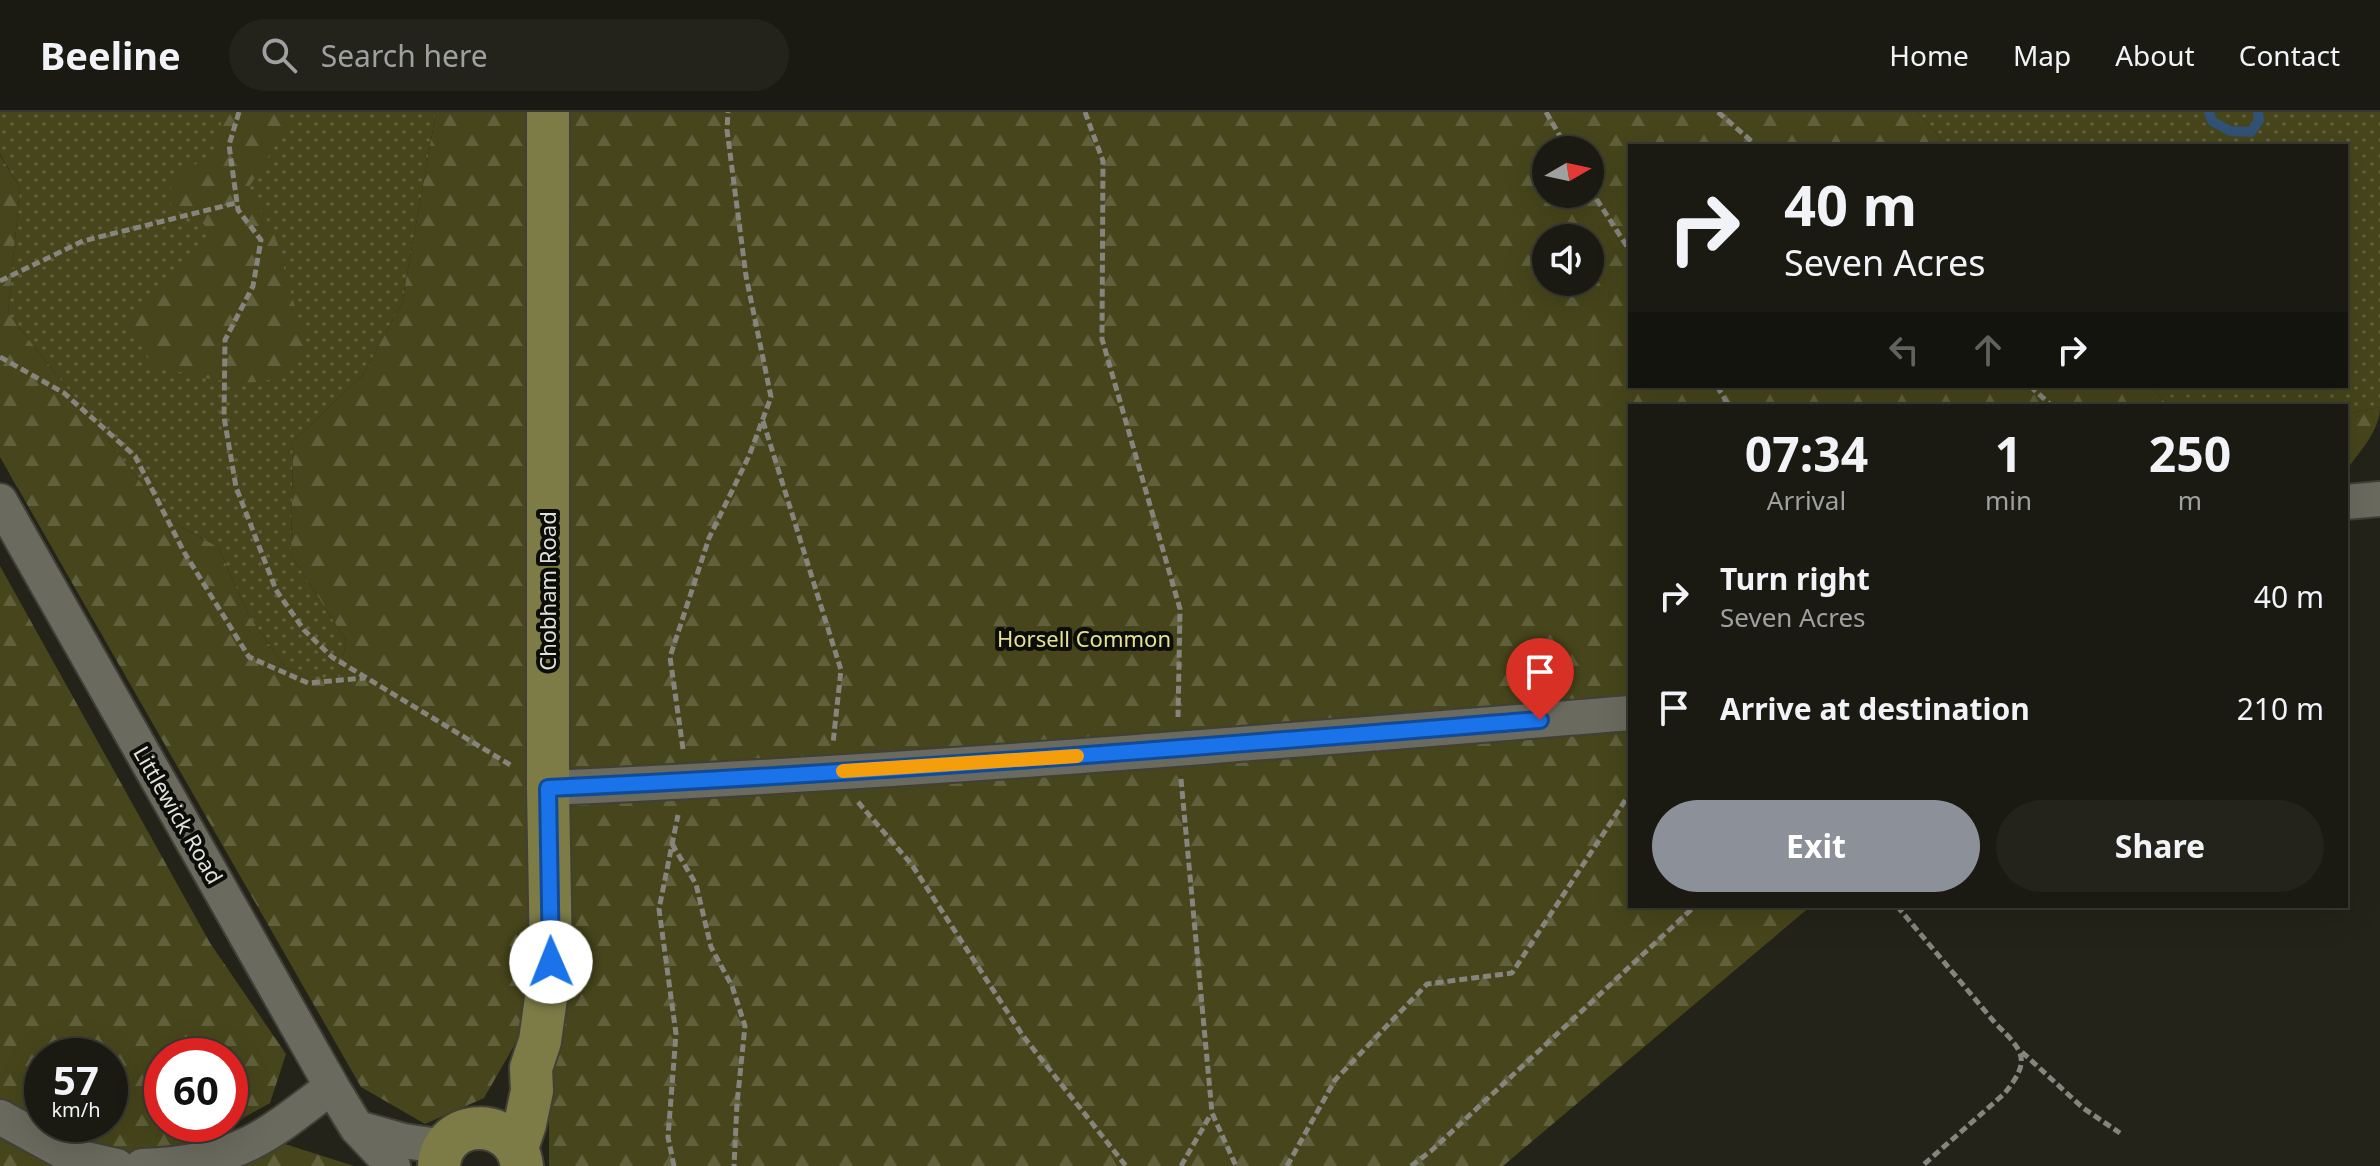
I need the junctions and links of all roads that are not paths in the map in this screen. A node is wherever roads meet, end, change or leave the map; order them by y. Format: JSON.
{"nodes":[{"id":1,"x":548,"y":112,"type":"edge"},
{"id":2,"x":2380,"y":499,"type":"edge"},
{"id":3,"x":0,"y":501,"type":"edge"},
{"id":4,"x":2348,"y":502,"type":"edge"},
{"id":5,"x":1628,"y":713,"type":"edge"},
{"id":6,"x":548,"y":788,"type":"junction"},
{"id":7,"x":531,"y":1068,"type":"junction"},
{"id":8,"x":332,"y":1087,"type":"junction"},
{"id":9,"x":0,"y":1117,"type":"edge"},
{"id":10,"x":357,"y":1128,"type":"junction"},
{"id":11,"x":453,"y":1147,"type":"edge"},
{"id":12,"x":519,"y":1157,"type":"edge"},
{"id":13,"x":117,"y":1166,"type":"edge"},
{"id":14,"x":142,"y":1166,"type":"edge"},
{"id":15,"x":393,"y":1166,"type":"edge"}],
"edges":[{"from":1,"to":6,"type":"main road","name":"Chobham Road"},
{"from":2,"to":4,"type":"street"},
{"from":3,"to":8,"type":"street","name":"Littlewick Road"},
{"from":5,"to":6,"type":"street"},
{"from":6,"to":7,"type":"main road","name":"Chobham Road"},
{"from":7,"to":11,"type":"main road","name":"Chobham Road"},
{"from":7,"to":12,"type":"main road","name":"Chobham Road"},
{"from":8,"to":10,"type":"street","name":"Littlewick Road"},
{"from":8,"to":14,"type":"street"},
{"from":9,"to":13,"type":"street"},
{"from":10,"to":11,"type":"street"},
{"from":10,"to":15,"type":"street","name":"Littlewick Road"},
{"from":11,"to":12,"type":"main road"}]}
